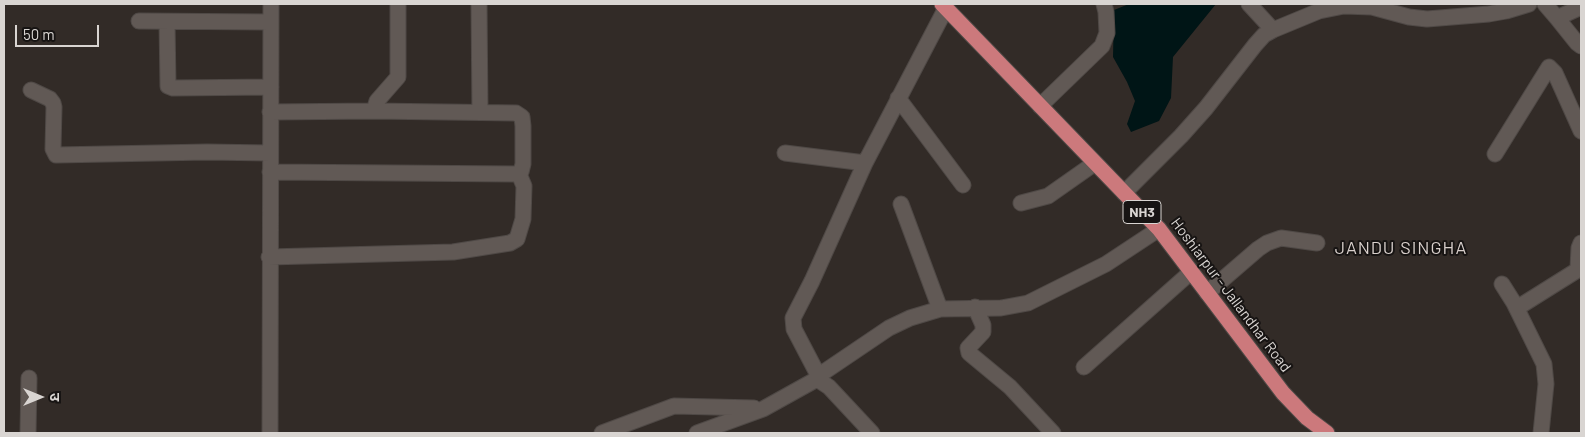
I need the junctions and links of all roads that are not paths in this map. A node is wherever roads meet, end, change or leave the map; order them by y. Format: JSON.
{"nodes":[{"id":1,"x":271,"y":4,"type":"edge"},
{"id":2,"x":398,"y":4,"type":"edge"},
{"id":3,"x":479,"y":4,"type":"edge"},
{"id":4,"x":1104,"y":4,"type":"edge"},
{"id":5,"x":1249,"y":4,"type":"edge"},
{"id":6,"x":1529,"y":4,"type":"edge"},
{"id":7,"x":1545,"y":4,"type":"edge"},
{"id":8,"x":944,"y":6,"type":"edge"},
{"id":9,"x":1581,"y":7,"type":"edge"},
{"id":10,"x":1399,"y":9,"type":"edge"},
{"id":11,"x":1557,"y":18,"type":"junction"},
{"id":12,"x":139,"y":22,"type":"dead end"},
{"id":13,"x":167,"y":22,"type":"junction"},
{"id":14,"x":271,"y":22,"type":"junction"},
{"id":15,"x":1273,"y":30,"type":"junction"},
{"id":16,"x":1581,"y":46,"type":"edge"},
{"id":17,"x":271,"y":87,"type":"junction"},
{"id":18,"x":31,"y":90,"type":"dead end"},
{"id":19,"x":898,"y":98,"type":"junction"},
{"id":20,"x":1040,"y":106,"type":"junction"},
{"id":21,"x":374,"y":111,"type":"junction"},
{"id":22,"x":270,"y":112,"type":"junction"},
{"id":23,"x":480,"y":112,"type":"junction"},
{"id":24,"x":1581,"y":131,"type":"edge"},
{"id":25,"x":270,"y":153,"type":"junction"},
{"id":26,"x":785,"y":153,"type":"dead end"},
{"id":27,"x":1495,"y":154,"type":"dead end"},
{"id":28,"x":864,"y":163,"type":"junction"},
{"id":29,"x":1095,"y":164,"type":"junction"},
{"id":30,"x":270,"y":172,"type":"junction"},
{"id":31,"x":519,"y":174,"type":"junction"},
{"id":32,"x":962,"y":185,"type":"dead end"},
{"id":33,"x":1124,"y":193,"type":"junction"},
{"id":34,"x":1021,"y":203,"type":"dead end"},
{"id":35,"x":901,"y":204,"type":"dead end"},
{"id":36,"x":1159,"y":229,"type":"junction"},
{"id":37,"x":1581,"y":243,"type":"edge"},
{"id":38,"x":1317,"y":244,"type":"dead end"},
{"id":39,"x":269,"y":257,"type":"junction"},
{"id":40,"x":1191,"y":272,"type":"junction"},
{"id":41,"x":1502,"y":284,"type":"dead end"},
{"id":42,"x":1207,"y":293,"type":"junction"},
{"id":43,"x":975,"y":308,"type":"junction"},
{"id":44,"x":1517,"y":308,"type":"junction"},
{"id":45,"x":940,"y":309,"type":"junction"},
{"id":46,"x":1084,"y":366,"type":"dead end"},
{"id":47,"x":817,"y":377,"type":"junction"},
{"id":48,"x":29,"y":378,"type":"dead end"},
{"id":49,"x":763,"y":409,"type":"junction"},
{"id":50,"x":1320,"y":432,"type":"edge"},
{"id":51,"x":28,"y":433,"type":"edge"},
{"id":52,"x":270,"y":433,"type":"edge"},
{"id":53,"x":602,"y":433,"type":"edge"},
{"id":54,"x":697,"y":433,"type":"edge"},
{"id":55,"x":872,"y":433,"type":"edge"},
{"id":56,"x":1053,"y":433,"type":"edge"},
{"id":57,"x":1540,"y":433,"type":"edge"}],
"edges":[{"from":1,"to":14,"type":"street"},
{"from":2,"to":21,"type":"street"},
{"from":3,"to":23,"type":"street"},
{"from":4,"to":20,"type":"street"},
{"from":5,"to":15,"type":"street"},
{"from":6,"to":10,"type":"street"},
{"from":7,"to":11,"type":"street"},
{"from":8,"to":19,"type":"street"},
{"from":8,"to":20,"type":"highway","name":"Hoshiarpur - Jallandhar Road","number":"NH3"},
{"from":9,"to":11,"type":"street"},
{"from":10,"to":15,"type":"street"},
{"from":11,"to":16,"type":"street"},
{"from":12,"to":13,"type":"street"},
{"from":13,"to":14,"type":"street"},
{"from":13,"to":17,"type":"street"},
{"from":14,"to":17,"type":"street"},
{"from":15,"to":33,"type":"street"},
{"from":17,"to":22,"type":"street"},
{"from":18,"to":25,"type":"street"},
{"from":19,"to":28,"type":"street"},
{"from":19,"to":32,"type":"street"},
{"from":20,"to":29,"type":"highway","name":"Hoshiarpur - Jallandhar Road","number":"NH3"},
{"from":21,"to":22,"type":"street"},
{"from":21,"to":23,"type":"street"},
{"from":22,"to":25,"type":"street"},
{"from":23,"to":31,"type":"street"},
{"from":24,"to":27,"type":"street"},
{"from":25,"to":30,"type":"street"},
{"from":26,"to":28,"type":"street"},
{"from":28,"to":47,"type":"street"},
{"from":29,"to":33,"type":"highway","name":"Hoshiarpur - Jallandhar Road","number":"NH3"},
{"from":29,"to":34,"type":"street"},
{"from":30,"to":31,"type":"street"},
{"from":30,"to":39,"type":"street"},
{"from":31,"to":39,"type":"street"},
{"from":33,"to":36,"type":"highway","name":"Hoshiarpur - Jallandhar Road","number":"NH3"},
{"from":35,"to":45,"type":"street"},
{"from":36,"to":40,"type":"highway","name":"Hoshiarpur - Jallandhar Road","number":"NH3"},
{"from":36,"to":43,"type":"street"},
{"from":37,"to":44,"type":"street"},
{"from":38,"to":42,"type":"street"},
{"from":39,"to":52,"type":"street"},
{"from":40,"to":42,"type":"highway","name":"Hoshiarpur - Jallandhar Road","number":"NH3"},
{"from":40,"to":46,"type":"street"},
{"from":41,"to":44,"type":"street"},
{"from":42,"to":50,"type":"highway","name":"Hoshiarpur - Jallandhar Road","number":"NH3"},
{"from":43,"to":45,"type":"street"},
{"from":43,"to":56,"type":"street"},
{"from":44,"to":57,"type":"street"},
{"from":45,"to":47,"type":"street"},
{"from":47,"to":49,"type":"street"},
{"from":47,"to":55,"type":"street"},
{"from":48,"to":51,"type":"street"},
{"from":49,"to":53,"type":"street"},
{"from":49,"to":54,"type":"street"}]}
